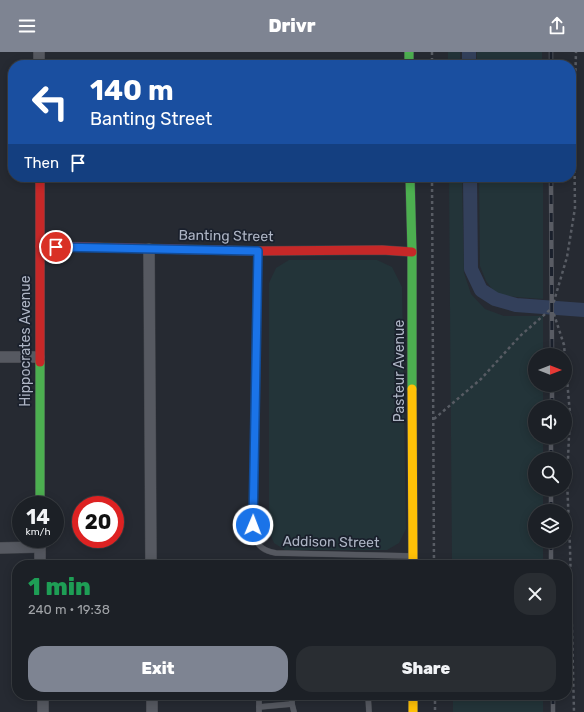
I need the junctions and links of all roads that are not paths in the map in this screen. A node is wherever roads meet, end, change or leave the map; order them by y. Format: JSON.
{"nodes":[{"id":1,"x":40,"y":182,"type":"edge"},
{"id":2,"x":410,"y":182,"type":"edge"},
{"id":3,"x":40,"y":246,"type":"junction"},
{"id":4,"x":150,"y":249,"type":"junction"},
{"id":5,"x":376,"y":250,"type":"junction"},
{"id":6,"x":258,"y":251,"type":"junction"},
{"id":7,"x":412,"y":252,"type":"junction"},
{"id":8,"x":397,"y":260,"type":"dead end"},
{"id":9,"x":404,"y":267,"type":"dead end"},
{"id":10,"x":412,"y":282,"type":"junction"},
{"id":11,"x":0,"y":357,"type":"edge"},
{"id":12,"x":39,"y":357,"type":"junction"},
{"id":13,"x":40,"y":496,"type":"edge"},
{"id":14,"x":12,"y":546,"type":"edge"},
{"id":15,"x":0,"y":548,"type":"edge"},
{"id":16,"x":40,"y":548,"type":"edge"},
{"id":17,"x":40,"y":560,"type":"edge"},
{"id":18,"x":151,"y":560,"type":"edge"},
{"id":19,"x":413,"y":560,"type":"edge"},
{"id":20,"x":43,"y":700,"type":"edge"},
{"id":21,"x":152,"y":700,"type":"edge"},
{"id":22,"x":292,"y":700,"type":"edge"},
{"id":23,"x":368,"y":700,"type":"edge"},
{"id":24,"x":413,"y":700,"type":"edge"},
{"id":25,"x":292,"y":704,"type":"junction"},
{"id":26,"x":259,"y":709,"type":"edge"},
{"id":27,"x":268,"y":709,"type":"edge"},
{"id":28,"x":43,"y":712,"type":"edge"},
{"id":29,"x":152,"y":712,"type":"edge"},
{"id":30,"x":294,"y":712,"type":"edge"},
{"id":31,"x":368,"y":712,"type":"edge"},
{"id":32,"x":413,"y":712,"type":"edge"}],
"edges":[{"from":1,"to":3,"type":"street","name":"Hippocrates Avenue"},
{"from":2,"to":7,"type":"street","name":"Pasteur Avenue"},
{"from":3,"to":4,"type":"street","name":"Banting Street"},
{"from":3,"to":12,"type":"street","name":"Hippocrates Avenue"},
{"from":4,"to":6,"type":"street","name":"Banting Street"},
{"from":4,"to":18,"type":"street"},
{"from":5,"to":6,"type":"street","name":"Banting Street"},
{"from":5,"to":7,"type":"street","name":"Banting Street"},
{"from":5,"to":8,"type":"street"},
{"from":6,"to":19,"type":"lane","name":"Addison Street"},
{"from":7,"to":10,"type":"street","name":"Pasteur Avenue"},
{"from":9,"to":10,"type":"street"},
{"from":10,"to":19,"type":"street","name":"Pasteur Avenue"},
{"from":11,"to":12,"type":"street"},
{"from":12,"to":13,"type":"street","name":"Hippocrates Avenue"},
{"from":14,"to":15,"type":"street"},
{"from":16,"to":17,"type":"street"},
{"from":20,"to":28,"type":"street"},
{"from":21,"to":29,"type":"street"},
{"from":22,"to":25,"type":"lane"},
{"from":23,"to":31,"type":"lane"},
{"from":24,"to":32,"type":"street"},
{"from":25,"to":27,"type":"lane"},
{"from":25,"to":30,"type":"lane"},
{"from":26,"to":27,"type":"lane"}]}
